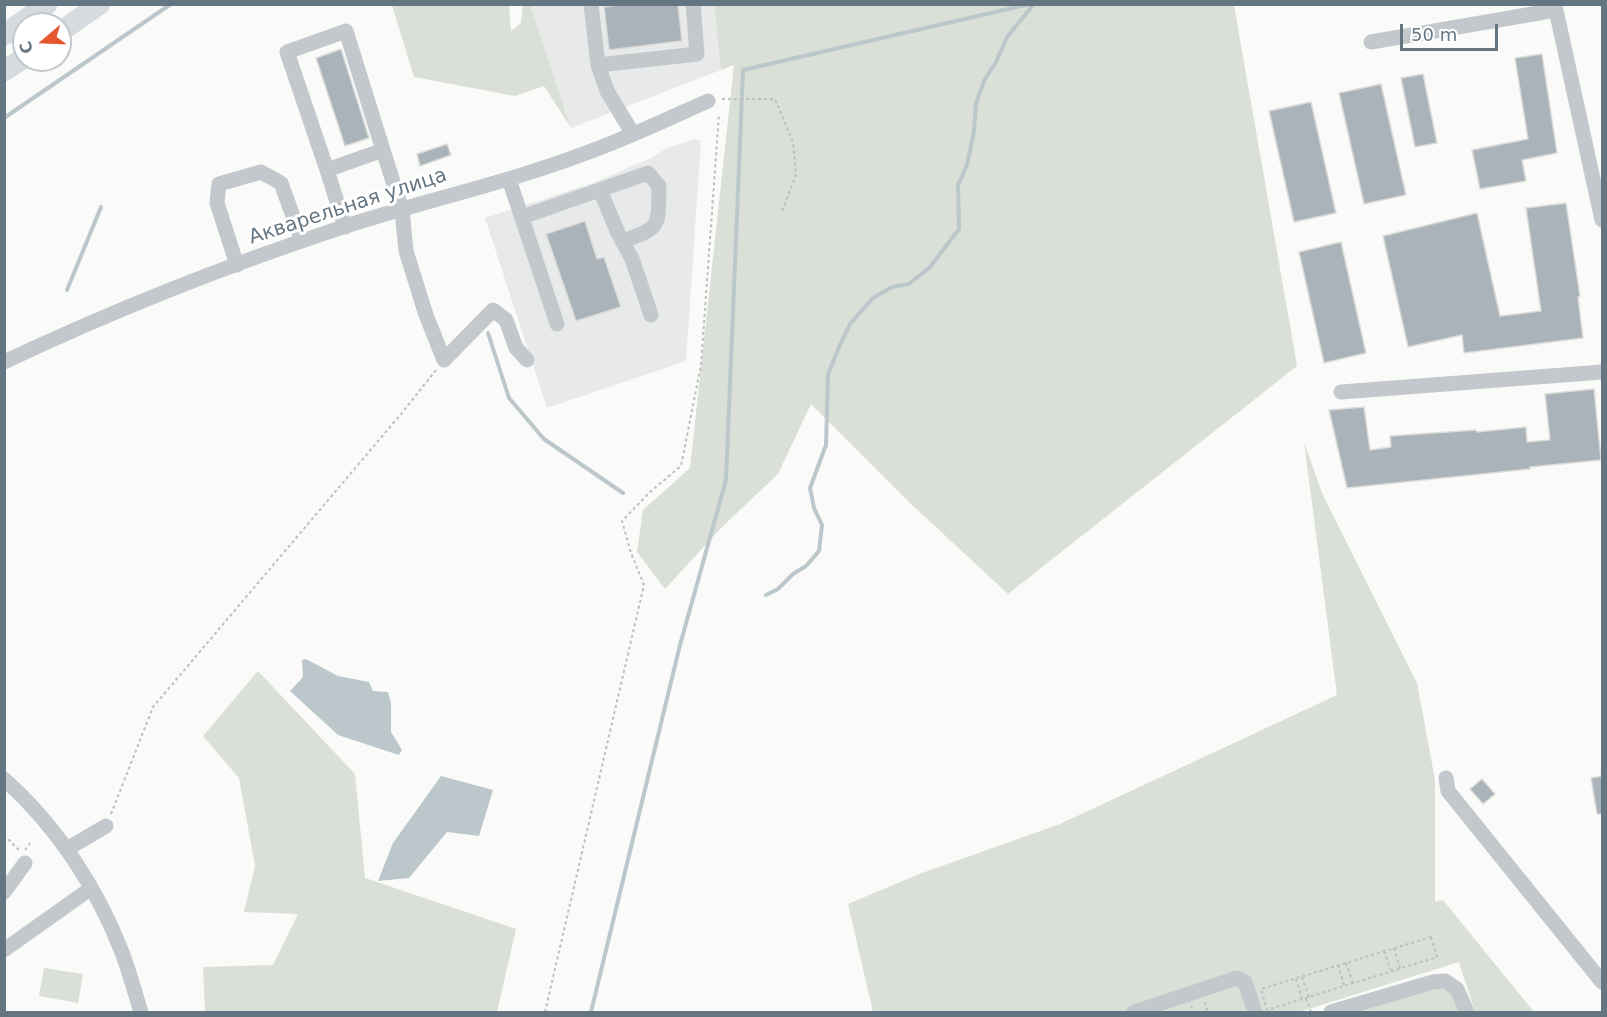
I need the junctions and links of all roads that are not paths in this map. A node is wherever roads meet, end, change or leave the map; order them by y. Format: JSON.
{"nodes":[{"id":1,"x":47,"y":4,"type":"edge"},
{"id":2,"x":100,"y":4,"type":"edge"},
{"id":3,"x":591,"y":4,"type":"edge"},
{"id":4,"x":693,"y":4,"type":"edge"},
{"id":5,"x":72,"y":24,"type":"edge"},
{"id":6,"x":4,"y":35,"type":"edge"},
{"id":7,"x":1371,"y":42,"type":"dead end"},
{"id":8,"x":598,"y":65,"type":"junction"},
{"id":9,"x":708,"y":101,"type":"road end"},
{"id":10,"x":633,"y":134,"type":"junction"},
{"id":11,"x":383,"y":150,"type":"junction"},
{"id":12,"x":327,"y":170,"type":"junction"},
{"id":13,"x":509,"y":179,"type":"junction"},
{"id":14,"x":600,"y":190,"type":"junction"},
{"id":15,"x":402,"y":210,"type":"junction"},
{"id":16,"x":522,"y":217,"type":"junction"},
{"id":17,"x":1602,"y":220,"type":"edge"},
{"id":18,"x":345,"y":227,"type":"junction"},
{"id":19,"x":302,"y":241,"type":"junction"},
{"id":20,"x":622,"y":241,"type":"junction"},
{"id":21,"x":237,"y":265,"type":"junction"},
{"id":22,"x":651,"y":315,"type":"dead end"},
{"id":23,"x":557,"y":324,"type":"dead end"},
{"id":24,"x":527,"y":360,"type":"dead end"},
{"id":25,"x":4,"y":362,"type":"edge"},
{"id":26,"x":1602,"y":372,"type":"edge"},
{"id":27,"x":1341,"y":392,"type":"dead end"},
{"id":28,"x":1446,"y":778,"type":"dead end"},
{"id":29,"x":4,"y":779,"type":"edge"},
{"id":30,"x":106,"y":826,"type":"road end"},
{"id":31,"x":67,"y":849,"type":"junction"},
{"id":32,"x":25,"y":863,"type":"dead end"},
{"id":33,"x":90,"y":889,"type":"junction"},
{"id":34,"x":4,"y":892,"type":"edge"},
{"id":35,"x":5,"y":950,"type":"edge"},
{"id":36,"x":1602,"y":982,"type":"edge"},
{"id":37,"x":141,"y":1012,"type":"edge"},
{"id":38,"x":1134,"y":1012,"type":"edge"},
{"id":39,"x":1255,"y":1012,"type":"edge"},
{"id":40,"x":1331,"y":1012,"type":"edge"},
{"id":41,"x":1467,"y":1012,"type":"edge"}],
"edges":[{"from":1,"to":6,"type":"highway"},
{"from":2,"to":5,"type":"highway"},
{"from":3,"to":8,"type":"street"},
{"from":4,"to":8,"type":"street"},
{"from":7,"to":17,"type":"street"},
{"from":8,"to":10,"type":"street"},
{"from":9,"to":10,"type":"street","name":"Акварельная улица"},
{"from":10,"to":13,"type":"street","name":"Акварельная улица"},
{"from":11,"to":12,"type":"street"},
{"from":11,"to":12,"type":"street"},
{"from":11,"to":15,"type":"street"},
{"from":12,"to":18,"type":"street"},
{"from":13,"to":15,"type":"street","name":"Акварельная улица"},
{"from":13,"to":16,"type":"street"},
{"from":14,"to":16,"type":"street"},
{"from":14,"to":20,"type":"street"},
{"from":14,"to":20,"type":"street"},
{"from":15,"to":18,"type":"street","name":"Акварельная улица"},
{"from":15,"to":24,"type":"street"},
{"from":16,"to":23,"type":"street"},
{"from":18,"to":19,"type":"street","name":"Акварельная улица"},
{"from":19,"to":21,"type":"street","name":"Акварельная улица"},
{"from":19,"to":21,"type":"street"},
{"from":20,"to":22,"type":"street"},
{"from":21,"to":25,"type":"street","name":"Акварельная улица"},
{"from":26,"to":27,"type":"street"},
{"from":28,"to":36,"type":"street"},
{"from":29,"to":31,"type":"street"},
{"from":30,"to":31,"type":"street"},
{"from":31,"to":33,"type":"street"},
{"from":32,"to":34,"type":"street"},
{"from":33,"to":35,"type":"street"},
{"from":33,"to":37,"type":"street"},
{"from":38,"to":39,"type":"street"},
{"from":40,"to":41,"type":"street"}]}
